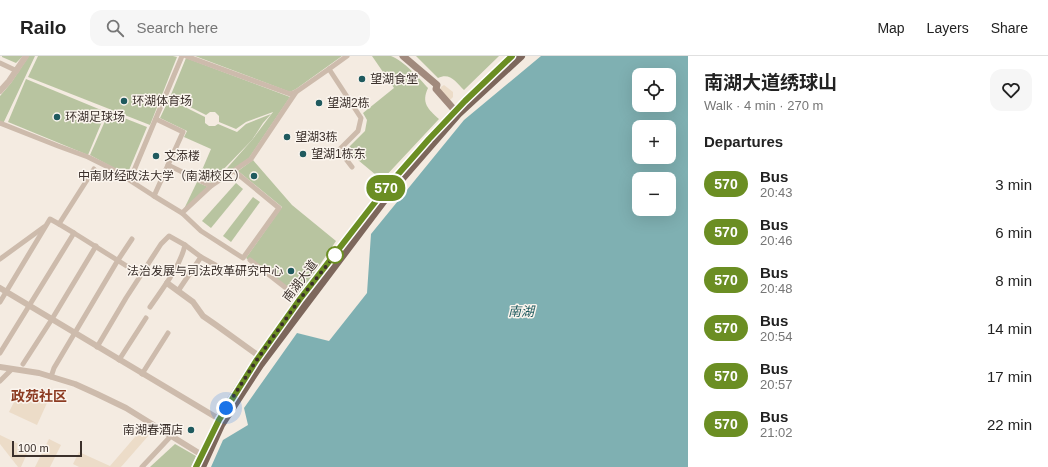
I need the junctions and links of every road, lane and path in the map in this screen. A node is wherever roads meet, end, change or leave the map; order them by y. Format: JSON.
{"nodes":[{"id":1,"x":26,"y":56,"type":"edge"},
{"id":2,"x":182,"y":56,"type":"edge"},
{"id":3,"x":186,"y":56,"type":"edge"},
{"id":4,"x":346,"y":56,"type":"edge"},
{"id":5,"x":403,"y":56,"type":"edge"},
{"id":6,"x":512,"y":56,"type":"edge"},
{"id":7,"x":521,"y":56,"type":"edge"},
{"id":8,"x":0,"y":63,"type":"edge"},
{"id":9,"x":329,"y":69,"type":"junction"},
{"id":10,"x":17,"y":71,"type":"junction"},
{"id":11,"x":0,"y":91,"type":"edge"},
{"id":12,"x":296,"y":92,"type":"junction"},
{"id":13,"x":457,"y":112,"type":"junction"},
{"id":14,"x":156,"y":119,"type":"junction"},
{"id":15,"x":0,"y":123,"type":"edge"},
{"id":16,"x":168,"y":165,"type":"junction"},
{"id":17,"x":352,"y":167,"type":"dead end"},
{"id":18,"x":94,"y":169,"type":"dead end"},
{"id":19,"x":234,"y":171,"type":"junction"},
{"id":20,"x":130,"y":180,"type":"junction"},
{"id":21,"x":211,"y":186,"type":"junction"},
{"id":22,"x":154,"y":196,"type":"junction"},
{"id":23,"x":182,"y":213,"type":"junction"},
{"id":24,"x":59,"y":224,"type":"junction"},
{"id":25,"x":46,"y":226,"type":"junction"},
{"id":26,"x":74,"y":233,"type":"junction"},
{"id":27,"x":132,"y":239,"type":"dead end"},
{"id":28,"x":186,"y":245,"type":"junction"},
{"id":29,"x":96,"y":246,"type":"junction"},
{"id":30,"x":201,"y":256,"type":"junction"},
{"id":31,"x":0,"y":259,"type":"edge"},
{"id":32,"x":118,"y":260,"type":"junction"},
{"id":33,"x":250,"y":260,"type":"dead end"},
{"id":34,"x":219,"y":267,"type":"dead end"},
{"id":35,"x":141,"y":275,"type":"junction"},
{"id":36,"x":167,"y":283,"type":"junction"},
{"id":37,"x":0,"y":288,"type":"edge"},
{"id":38,"x":178,"y":291,"type":"junction"},
{"id":39,"x":7,"y":292,"type":"junction"},
{"id":40,"x":300,"y":299,"type":"junction"},
{"id":41,"x":0,"y":302,"type":"edge"},
{"id":42,"x":29,"y":306,"type":"junction"},
{"id":43,"x":150,"y":307,"type":"dead end"},
{"id":44,"x":146,"y":318,"type":"dead end"},
{"id":45,"x":52,"y":320,"type":"junction"},
{"id":46,"x":75,"y":333,"type":"junction"},
{"id":47,"x":168,"y":333,"type":"dead end"},
{"id":48,"x":97,"y":347,"type":"junction"},
{"id":49,"x":0,"y":353,"type":"edge"},
{"id":50,"x":259,"y":356,"type":"junction"},
{"id":51,"x":119,"y":360,"type":"junction"},
{"id":52,"x":23,"y":364,"type":"dead end"},
{"id":53,"x":0,"y":367,"type":"edge"},
{"id":54,"x":12,"y":369,"type":"junction"},
{"id":55,"x":142,"y":374,"type":"junction"},
{"id":56,"x":51,"y":377,"type":"junction"},
{"id":57,"x":0,"y":382,"type":"edge"},
{"id":58,"x":219,"y":420,"type":"junction"},
{"id":59,"x":152,"y":424,"type":"junction"},
{"id":60,"x":144,"y":432,"type":"dead end"},
{"id":61,"x":171,"y":436,"type":"junction"},
{"id":62,"x":202,"y":455,"type":"junction"},
{"id":63,"x":142,"y":467,"type":"edge"},
{"id":64,"x":196,"y":467,"type":"edge"},
{"id":65,"x":202,"y":467,"type":"edge"}],
"edges":[{"from":1,"to":10,"type":"street"},
{"from":2,"to":14,"type":"street"},
{"from":3,"to":12,"type":"street"},
{"from":4,"to":9,"type":"street"},
{"from":5,"to":13,"type":"main road"},
{"from":6,"to":13,"type":"main road","name":"南湖大道"},
{"from":7,"to":13,"type":"main road","name":"南湖大道"},
{"from":8,"to":10,"type":"street"},
{"from":9,"to":12,"type":"street"},
{"from":9,"to":17,"type":"street"},
{"from":10,"to":11,"type":"street"},
{"from":12,"to":19,"type":"street"},
{"from":13,"to":40,"type":"main road","name":"南湖大道"},
{"from":13,"to":65,"type":"main road","name":"南湖大道"},
{"from":14,"to":16,"type":"street"},
{"from":14,"to":20,"type":"street"},
{"from":15,"to":20,"type":"street"},
{"from":16,"to":21,"type":"street"},
{"from":16,"to":22,"type":"street"},
{"from":18,"to":24,"type":"street"},
{"from":19,"to":21,"type":"street"},
{"from":19,"to":23,"type":"street"},
{"from":20,"to":22,"type":"street"},
{"from":21,"to":23,"type":"street"},
{"from":22,"to":23,"type":"street"},
{"from":24,"to":25,"type":"street"},
{"from":24,"to":26,"type":"street"},
{"from":25,"to":31,"type":"street"},
{"from":25,"to":39,"type":"street"},
{"from":26,"to":29,"type":"street"},
{"from":26,"to":42,"type":"street"},
{"from":27,"to":32,"type":"street"},
{"from":28,"to":30,"type":"street"},
{"from":28,"to":35,"type":"street"},
{"from":28,"to":36,"type":"street"},
{"from":29,"to":32,"type":"street"},
{"from":29,"to":45,"type":"street"},
{"from":30,"to":34,"type":"street"},
{"from":30,"to":38,"type":"street"},
{"from":32,"to":35,"type":"street"},
{"from":32,"to":46,"type":"street"},
{"from":33,"to":40,"type":"street"},
{"from":35,"to":48,"type":"street"},
{"from":36,"to":38,"type":"street"},
{"from":36,"to":43,"type":"street"},
{"from":37,"to":39,"type":"street"},
{"from":38,"to":50,"type":"street"},
{"from":39,"to":41,"type":"street"},
{"from":39,"to":42,"type":"street"},
{"from":40,"to":50,"type":"main road","name":"南湖大道"},
{"from":42,"to":45,"type":"street"},
{"from":42,"to":49,"type":"street"},
{"from":44,"to":51,"type":"street"},
{"from":45,"to":46,"type":"street"},
{"from":45,"to":52,"type":"street"},
{"from":46,"to":48,"type":"street"},
{"from":46,"to":56,"type":"street"},
{"from":47,"to":55,"type":"street"},
{"from":48,"to":51,"type":"street"},
{"from":50,"to":58,"type":"main road","name":"南湖大道"},
{"from":51,"to":55,"type":"street"},
{"from":53,"to":54,"type":"street"},
{"from":54,"to":56,"type":"street"},
{"from":54,"to":57,"type":"street"},
{"from":55,"to":58,"type":"street"},
{"from":56,"to":59,"type":"street"},
{"from":58,"to":62,"type":"main road","name":"南湖大道"},
{"from":59,"to":60,"type":"street"},
{"from":59,"to":61,"type":"street"},
{"from":61,"to":62,"type":"street"},
{"from":61,"to":63,"type":"street"},
{"from":62,"to":64,"type":"main road","name":"南湖大道"}]}
